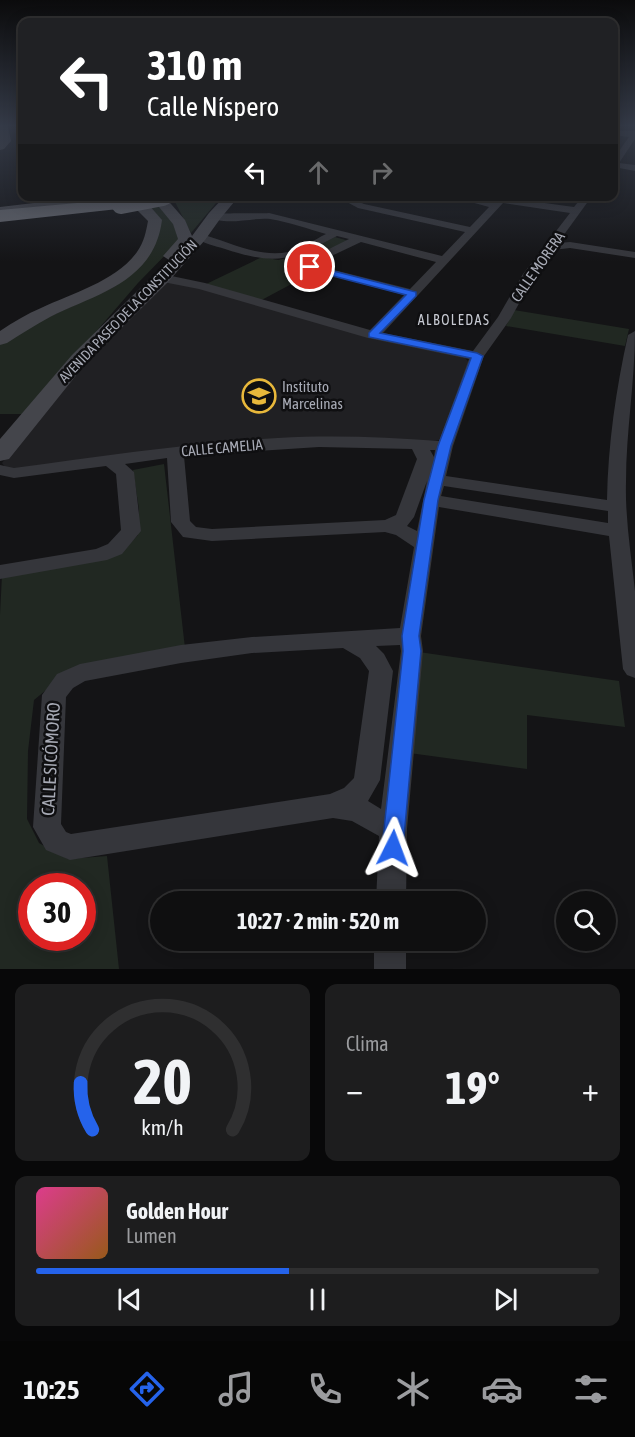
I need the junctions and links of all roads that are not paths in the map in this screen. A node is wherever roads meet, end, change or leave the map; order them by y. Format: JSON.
{"nodes":[{"id":1,"x":135,"y":201,"type":"edge"},
{"id":2,"x":140,"y":201,"type":"edge"},
{"id":3,"x":146,"y":201,"type":"edge"},
{"id":4,"x":147,"y":201,"type":"edge"},
{"id":5,"x":228,"y":201,"type":"edge"},
{"id":6,"x":350,"y":201,"type":"edge"},
{"id":7,"x":501,"y":201,"type":"edge"},
{"id":8,"x":559,"y":201,"type":"edge"},
{"id":9,"x":583,"y":204,"type":"edge"},
{"id":10,"x":85,"y":211,"type":"junction"},
{"id":11,"x":1,"y":214,"type":"edge"},
{"id":12,"x":214,"y":216,"type":"junction"},
{"id":13,"x":471,"y":230,"type":"junction"},
{"id":14,"x":155,"y":232,"type":"junction"},
{"id":15,"x":336,"y":233,"type":"junction"},
{"id":16,"x":200,"y":237,"type":"junction"},
{"id":17,"x":359,"y":239,"type":"junction"},
{"id":18,"x":557,"y":240,"type":"junction"},
{"id":19,"x":635,"y":249,"type":"edge"},
{"id":20,"x":635,"y":255,"type":"edge"},
{"id":21,"x":444,"y":260,"type":"junction"},
{"id":22,"x":162,"y":278,"type":"junction"},
{"id":23,"x":412,"y":294,"type":"junction"},
{"id":24,"x":373,"y":335,"type":"junction"},
{"id":25,"x":635,"y":335,"type":"edge"},
{"id":26,"x":0,"y":339,"type":"edge"},
{"id":27,"x":633,"y":353,"type":"edge"},
{"id":28,"x":477,"y":356,"type":"junction"},
{"id":29,"x":79,"y":359,"type":"junction"},
{"id":30,"x":0,"y":421,"type":"edge"},
{"id":31,"x":25,"y":424,"type":"junction"},
{"id":32,"x":418,"y":444,"type":"junction"},
{"id":33,"x":445,"y":446,"type":"junction"},
{"id":34,"x":175,"y":452,"type":"junction"},
{"id":35,"x":0,"y":454,"type":"edge"},
{"id":36,"x":110,"y":461,"type":"junction"},
{"id":37,"x":5,"y":475,"type":"edge"},
{"id":38,"x":437,"y":480,"type":"junction"},
{"id":39,"x":431,"y":500,"type":"junction"},
{"id":40,"x":618,"y":507,"type":"junction"},
{"id":41,"x":385,"y":526,"type":"junction"},
{"id":42,"x":618,"y":531,"type":"junction"},
{"id":43,"x":425,"y":545,"type":"junction"},
{"id":44,"x":0,"y":572,"type":"edge"},
{"id":45,"x":410,"y":636,"type":"junction"},
{"id":46,"x":346,"y":640,"type":"junction"},
{"id":47,"x":635,"y":669,"type":"edge"},
{"id":48,"x":333,"y":806,"type":"junction"},
{"id":49,"x":393,"y":830,"type":"junction"},
{"id":50,"x":391,"y":891,"type":"edge"},
{"id":51,"x":390,"y":951,"type":"edge"},
{"id":52,"x":390,"y":969,"type":"edge"}],
"edges":[{"from":1,"to":11,"type":"highway"},
{"from":2,"to":10,"type":"street"},
{"from":3,"to":14,"type":"street"},
{"from":4,"to":29,"type":"street"},
{"from":5,"to":12,"type":"street","name":"AVENIDA PASEO DE LA CONSTITUCIÓN"},
{"from":6,"to":13,"type":"street"},
{"from":7,"to":9,"type":"street"},
{"from":7,"to":13,"type":"street"},
{"from":8,"to":9,"type":"street"},
{"from":9,"to":18,"type":"street","name":"CALLE MORERA"},
{"from":10,"to":11,"type":"street"},
{"from":10,"to":14,"type":"street"},
{"from":12,"to":15,"type":"street"},
{"from":12,"to":16,"type":"street","name":"AVENIDA PASEO DE LA CONSTITUCIÓN"},
{"from":13,"to":21,"type":"street"},
{"from":14,"to":26,"type":"street","name":"AVENIDA PASEO DE LA CONSTITUCIÓN"},
{"from":15,"to":16,"type":"street"},
{"from":15,"to":17,"type":"street"},
{"from":16,"to":22,"type":"street","name":"AVENIDA PASEO DE LA CONSTITUCIÓN"},
{"from":17,"to":21,"type":"street"},
{"from":17,"to":23,"type":"street"},
{"from":18,"to":19,"type":"street"},
{"from":18,"to":20,"type":"street"},
{"from":18,"to":28,"type":"street","name":"CALLE MORERA"},
{"from":21,"to":23,"type":"street"},
{"from":22,"to":24,"type":"street"},
{"from":22,"to":29,"type":"street","name":"AVENIDA PASEO DE LA CONSTITUCIÓN"},
{"from":23,"to":24,"type":"street"},
{"from":24,"to":28,"type":"street"},
{"from":25,"to":27,"type":"street"},
{"from":27,"to":40,"type":"street"},
{"from":28,"to":33,"type":"street","name":"CALLE MORERA"},
{"from":29,"to":31,"type":"street","name":"AVENIDA PASEO DE LA CONSTITUCIÓN"},
{"from":30,"to":31,"type":"street"},
{"from":31,"to":35,"type":"street","name":"AVENIDA PASEO DE LA CONSTITUCIÓN"},
{"from":32,"to":33,"type":"street","name":"CALLE CAMELIA"},
{"from":32,"to":34,"type":"street","name":"CALLE CAMELIA"},
{"from":32,"to":41,"type":"street"},
{"from":33,"to":38,"type":"street","name":"CALLE MORERA"},
{"from":34,"to":36,"type":"street","name":"CALLE CAMELIA"},
{"from":34,"to":41,"type":"street"},
{"from":36,"to":37,"type":"street","name":"CALLE CAMELIA"},
{"from":36,"to":44,"type":"street"},
{"from":38,"to":39,"type":"street","name":"CALLE MORERA"},
{"from":38,"to":40,"type":"street"},
{"from":39,"to":42,"type":"street"},
{"from":39,"to":43,"type":"street","name":"CALLE MORERA"},
{"from":40,"to":42,"type":"street"},
{"from":41,"to":43,"type":"street"},
{"from":42,"to":47,"type":"street"},
{"from":43,"to":45,"type":"street","name":"CALLE MORERA"},
{"from":45,"to":46,"type":"street","name":"CALLE SICÓMORO"},
{"from":45,"to":49,"type":"street","name":"CALLE MORERA"},
{"from":46,"to":48,"type":"street"},
{"from":46,"to":48,"type":"street","name":"CALLE SICÓMORO"},
{"from":48,"to":49,"type":"street","name":"CALLE SICÓMORO"},
{"from":49,"to":50,"type":"street","name":"CALLE MORERA"},
{"from":51,"to":52,"type":"street"}]}
